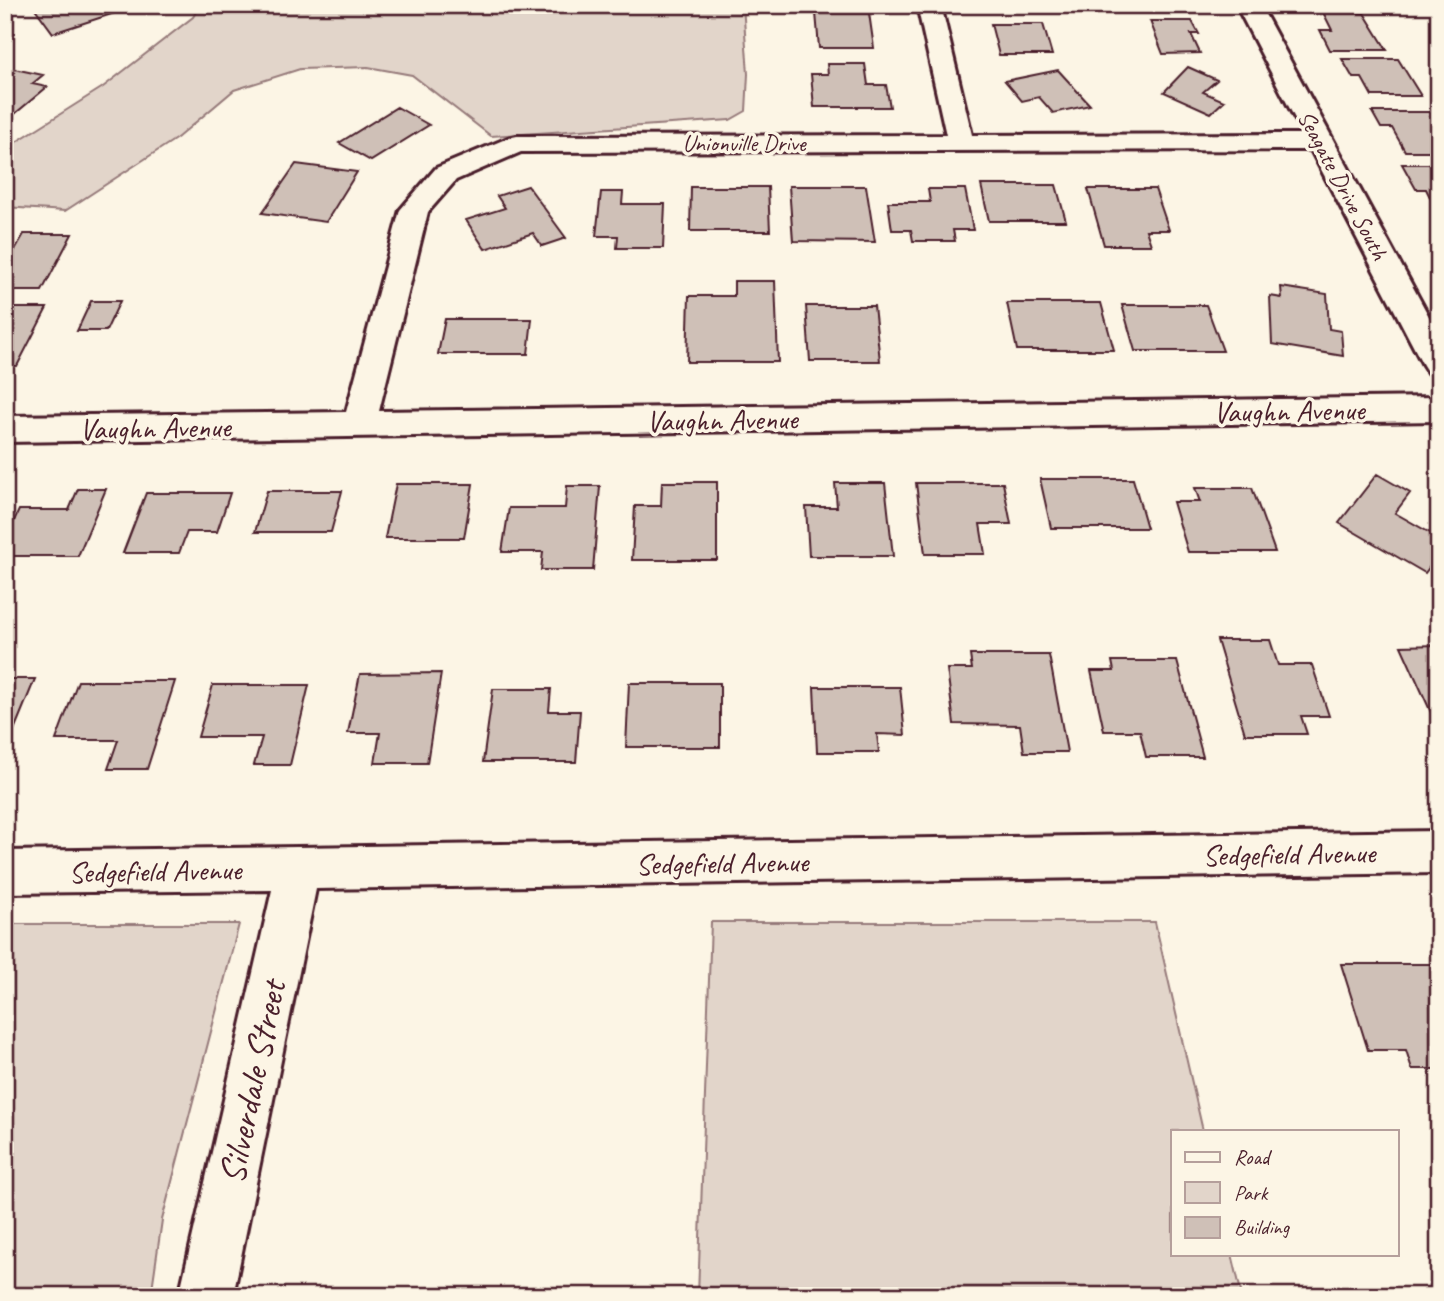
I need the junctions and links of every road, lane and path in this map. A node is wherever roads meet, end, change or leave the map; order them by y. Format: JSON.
{"nodes":[{"id":1,"x":929,"y":5,"type":"edge"},
{"id":2,"x":1248,"y":5,"type":"edge"},
{"id":3,"x":1320,"y":142,"type":"junction"},
{"id":4,"x":961,"y":143,"type":"junction"},
{"id":5,"x":1439,"y":365,"type":"edge"},
{"id":6,"x":1439,"y":409,"type":"edge"},
{"id":7,"x":359,"y":426,"type":"junction"},
{"id":8,"x":5,"y":429,"type":"edge"},
{"id":9,"x":1439,"y":852,"type":"edge"},
{"id":10,"x":298,"y":869,"type":"junction"},
{"id":11,"x":5,"y":873,"type":"edge"},
{"id":12,"x":206,"y":1296,"type":"edge"}],
"edges":[{"from":1,"to":4,"type":"street"},
{"from":2,"to":3,"type":"street","name":"Seagate Drive South"},
{"from":3,"to":4,"type":"street","name":"Unionville Drive"},
{"from":3,"to":5,"type":"street","name":"Seagate Drive South"},
{"from":4,"to":7,"type":"street","name":"Unionville Drive"},
{"from":6,"to":7,"type":"street","name":"Vaughn Avenue"},
{"from":7,"to":8,"type":"street","name":"Vaughn Avenue"},
{"from":9,"to":10,"type":"street","name":"Sedgefield Avenue"},
{"from":10,"to":11,"type":"street","name":"Sedgefield Avenue"},
{"from":10,"to":12,"type":"street","name":"Silverdale Street"}]}
